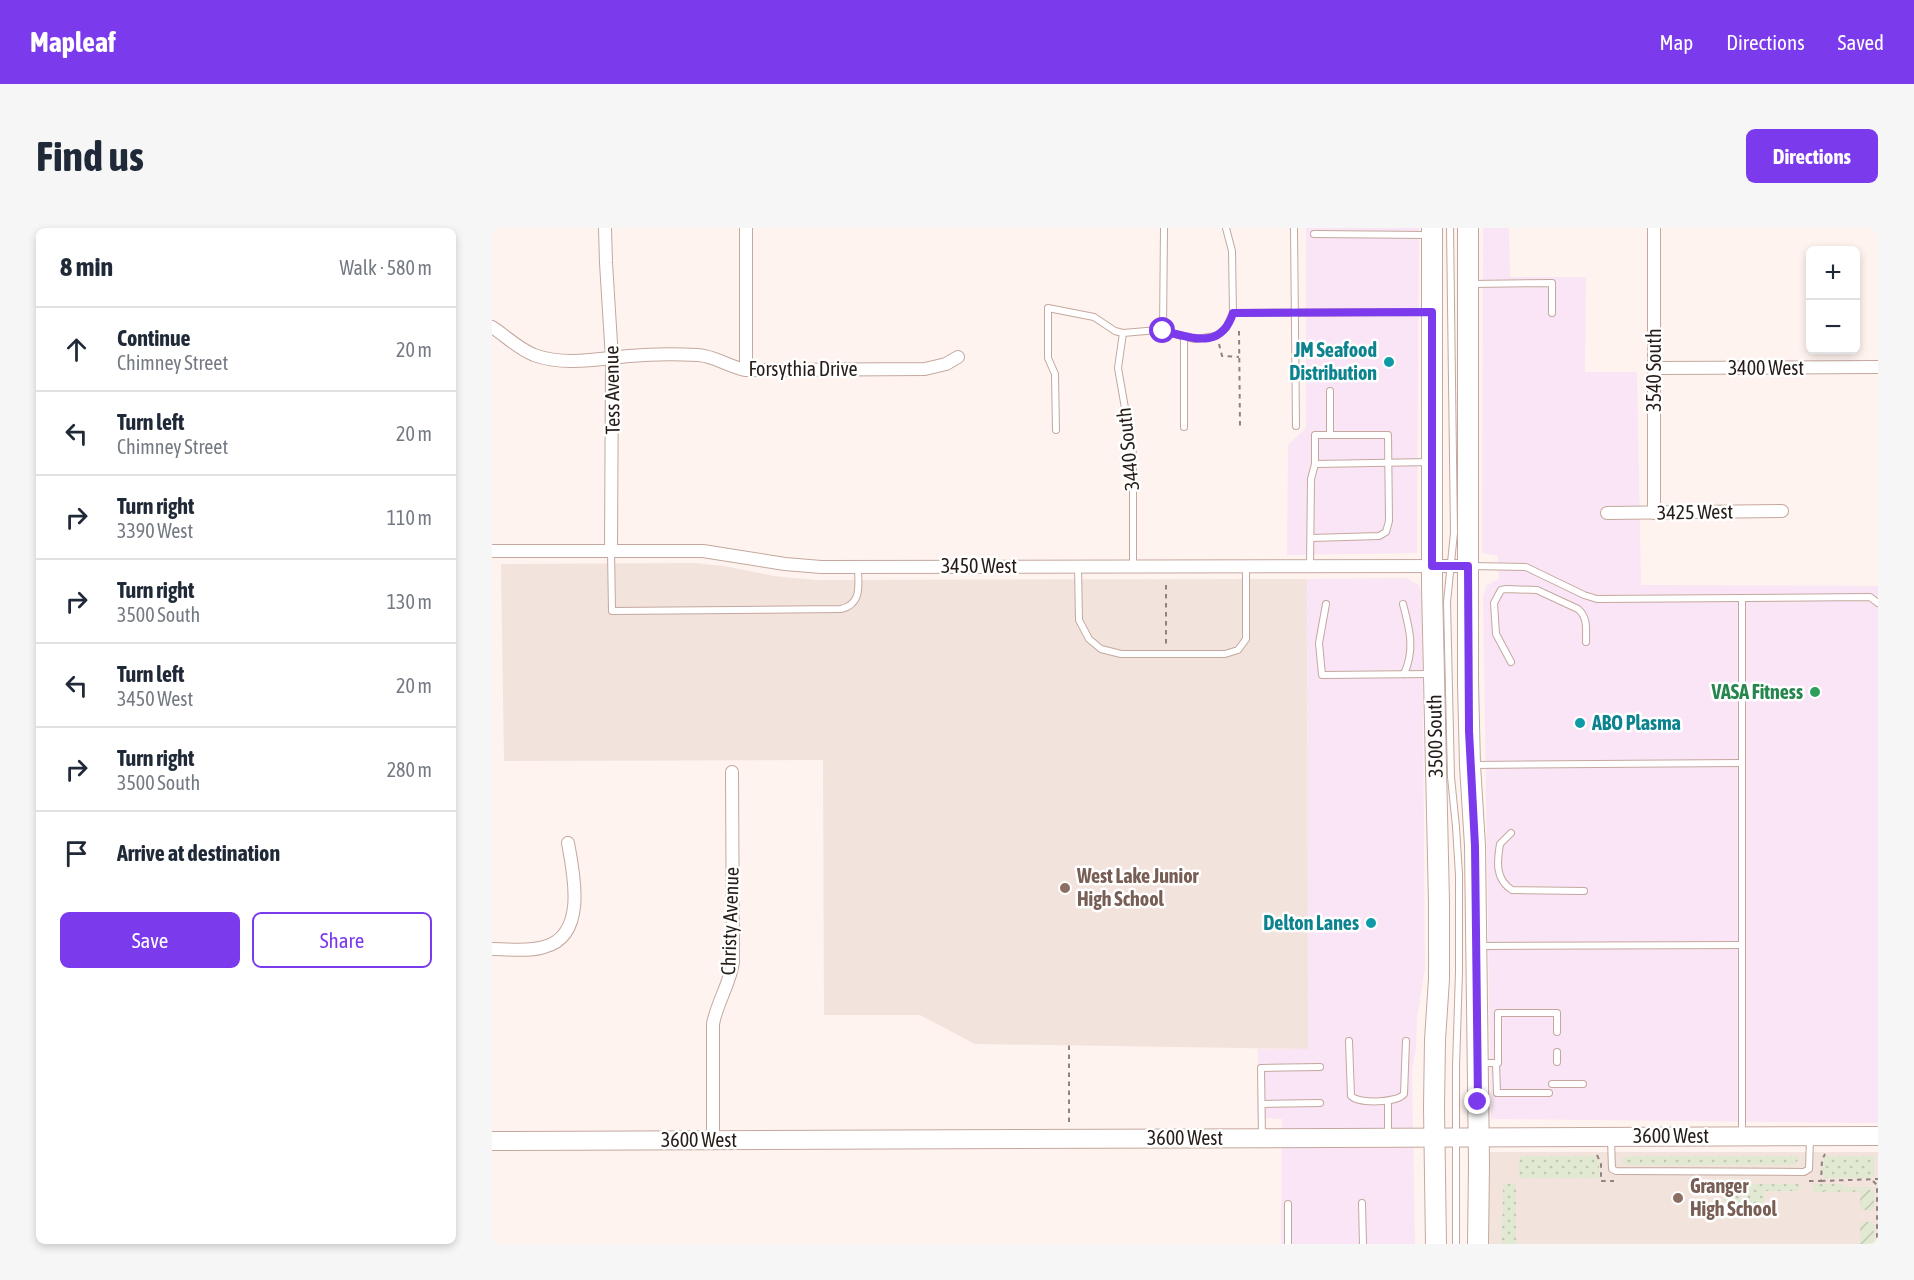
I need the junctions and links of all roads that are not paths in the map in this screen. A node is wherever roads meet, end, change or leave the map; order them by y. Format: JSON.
{"nodes":[{"id":1,"x":605,"y":228,"type":"edge"},
{"id":2,"x":746,"y":228,"type":"edge"},
{"id":3,"x":1164,"y":228,"type":"edge"},
{"id":4,"x":1226,"y":228,"type":"edge"},
{"id":5,"x":1294,"y":228,"type":"edge"},
{"id":6,"x":1468,"y":228,"type":"edge"},
{"id":7,"x":1654,"y":228,"type":"edge"},
{"id":8,"x":1438,"y":230,"type":"edge"},
{"id":9,"x":1314,"y":234,"type":"dead end"},
{"id":10,"x":1469,"y":284,"type":"junction"},
{"id":11,"x":1432,"y":312,"type":"junction"},
{"id":12,"x":1233,"y":313,"type":"junction"},
{"id":13,"x":1295,"y":313,"type":"junction"},
{"id":14,"x":1552,"y":313,"type":"dead end"},
{"id":15,"x":492,"y":327,"type":"edge"},
{"id":16,"x":1163,"y":331,"type":"junction"},
{"id":17,"x":1123,"y":333,"type":"junction"},
{"id":18,"x":1184,"y":337,"type":"junction"},
{"id":19,"x":958,"y":357,"type":"dead end"},
{"id":20,"x":612,"y":359,"type":"junction"},
{"id":21,"x":1878,"y":367,"type":"edge"},
{"id":22,"x":1654,"y":368,"type":"junction"},
{"id":23,"x":746,"y":370,"type":"junction"},
{"id":24,"x":1330,"y":391,"type":"dead end"},
{"id":25,"x":1296,"y":426,"type":"dead end"},
{"id":26,"x":1184,"y":427,"type":"dead end"},
{"id":27,"x":1056,"y":430,"type":"dead end"},
{"id":28,"x":1330,"y":435,"type":"junction"},
{"id":29,"x":1388,"y":462,"type":"junction"},
{"id":30,"x":1432,"y":462,"type":"junction"},
{"id":31,"x":1315,"y":464,"type":"junction"},
{"id":32,"x":1782,"y":511,"type":"dead end"},
{"id":33,"x":1607,"y":513,"type":"dead end"},
{"id":34,"x":1654,"y":513,"type":"junction"},
{"id":35,"x":1311,"y":538,"type":"junction"},
{"id":36,"x":492,"y":551,"type":"edge"},
{"id":37,"x":611,"y":551,"type":"junction"},
{"id":38,"x":858,"y":566,"type":"junction"},
{"id":39,"x":1078,"y":566,"type":"junction"},
{"id":40,"x":1133,"y":566,"type":"junction"},
{"id":41,"x":1246,"y":566,"type":"junction"},
{"id":42,"x":1310,"y":566,"type":"junction"},
{"id":43,"x":1450,"y":566,"type":"junction"},
{"id":44,"x":1742,"y":598,"type":"junction"},
{"id":45,"x":1878,"y":603,"type":"edge"},
{"id":46,"x":1326,"y":604,"type":"dead end"},
{"id":47,"x":1403,"y":604,"type":"dead end"},
{"id":48,"x":1586,"y":642,"type":"dead end"},
{"id":49,"x":1511,"y":662,"type":"dead end"},
{"id":50,"x":1404,"y":674,"type":"junction"},
{"id":51,"x":1434,"y":674,"type":"junction"},
{"id":52,"x":1742,"y":763,"type":"junction"},
{"id":53,"x":1470,"y":765,"type":"junction"},
{"id":54,"x":732,"y":772,"type":"dead end"},
{"id":55,"x":1511,"y":833,"type":"dead end"},
{"id":56,"x":568,"y":843,"type":"dead end"},
{"id":57,"x":1584,"y":891,"type":"dead end"},
{"id":58,"x":1742,"y":945,"type":"junction"},
{"id":59,"x":1475,"y":946,"type":"junction"},
{"id":60,"x":492,"y":949,"type":"edge"},
{"id":61,"x":1557,"y":1032,"type":"dead end"},
{"id":62,"x":1349,"y":1041,"type":"dead end"},
{"id":63,"x":1406,"y":1041,"type":"dead end"},
{"id":64,"x":1557,"y":1053,"type":"dead end"},
{"id":65,"x":1557,"y":1062,"type":"dead end"},
{"id":66,"x":1490,"y":1063,"type":"junction"},
{"id":67,"x":1320,"y":1067,"type":"dead end"},
{"id":68,"x":1552,"y":1084,"type":"dead end"},
{"id":69,"x":1583,"y":1084,"type":"dead end"},
{"id":70,"x":1549,"y":1093,"type":"dead end"},
{"id":71,"x":1388,"y":1101,"type":"junction"},
{"id":72,"x":1320,"y":1103,"type":"dead end"},
{"id":73,"x":1262,"y":1104,"type":"junction"},
{"id":74,"x":1478,"y":1136,"type":"junction"},
{"id":75,"x":1611,"y":1136,"type":"junction"},
{"id":76,"x":1742,"y":1136,"type":"junction"},
{"id":77,"x":1810,"y":1136,"type":"junction"},
{"id":78,"x":1878,"y":1136,"type":"edge"},
{"id":79,"x":1262,"y":1137,"type":"junction"},
{"id":80,"x":1388,"y":1137,"type":"junction"},
{"id":81,"x":1434,"y":1137,"type":"junction"},
{"id":82,"x":1456,"y":1137,"type":"junction"},
{"id":83,"x":713,"y":1140,"type":"junction"},
{"id":84,"x":492,"y":1141,"type":"edge"},
{"id":85,"x":1362,"y":1203,"type":"dead end"},
{"id":86,"x":1288,"y":1204,"type":"dead end"},
{"id":87,"x":1288,"y":1244,"type":"edge"},
{"id":88,"x":1363,"y":1244,"type":"edge"},
{"id":89,"x":1436,"y":1244,"type":"edge"},
{"id":90,"x":1456,"y":1244,"type":"edge"},
{"id":91,"x":1478,"y":1244,"type":"edge"}],
"edges":[{"from":1,"to":20,"type":"street","name":"Tess Avenue"},
{"from":2,"to":23,"type":"street"},
{"from":3,"to":16,"type":"lane"},
{"from":4,"to":12,"type":"lane"},
{"from":5,"to":13,"type":"lane"},
{"from":6,"to":10,"type":"main road","name":"3500 South"},
{"from":7,"to":22,"type":"street","name":"3540 South"},
{"from":8,"to":9,"type":"lane"},
{"from":8,"to":11,"type":"main road","name":"3500 South"},
{"from":8,"to":43,"type":"lane"},
{"from":10,"to":14,"type":"lane"},
{"from":10,"to":43,"type":"main road","name":"3500 South"},
{"from":11,"to":13,"type":"lane"},
{"from":11,"to":30,"type":"main road","name":"3500 South"},
{"from":12,"to":13,"type":"lane"},
{"from":12,"to":18,"type":"lane"},
{"from":13,"to":25,"type":"lane"},
{"from":15,"to":20,"type":"street","name":"Forsythia Drive"},
{"from":16,"to":17,"type":"lane"},
{"from":16,"to":18,"type":"lane"},
{"from":17,"to":27,"type":"lane"},
{"from":17,"to":40,"type":"lane","name":"3440 South"},
{"from":18,"to":26,"type":"lane"},
{"from":19,"to":23,"type":"street","name":"Forsythia Drive"},
{"from":20,"to":23,"type":"street","name":"Forsythia Drive"},
{"from":20,"to":37,"type":"street","name":"Tess Avenue"},
{"from":21,"to":22,"type":"street","name":"3400 West"},
{"from":22,"to":34,"type":"street","name":"3540 South"},
{"from":24,"to":28,"type":"lane"},
{"from":28,"to":29,"type":"lane"},
{"from":28,"to":31,"type":"lane"},
{"from":29,"to":30,"type":"lane"},
{"from":29,"to":31,"type":"lane"},
{"from":29,"to":35,"type":"lane"},
{"from":30,"to":43,"type":"main road","name":"3500 South"},
{"from":31,"to":35,"type":"lane"},
{"from":32,"to":34,"type":"street","name":"3425 West"},
{"from":33,"to":34,"type":"street","name":"3425 West"},
{"from":35,"to":42,"type":"lane"},
{"from":36,"to":37,"type":"street","name":"3450 West"},
{"from":37,"to":38,"type":"street","name":"3450 West"},
{"from":37,"to":38,"type":"lane"},
{"from":38,"to":39,"type":"street","name":"3450 West"},
{"from":39,"to":40,"type":"street","name":"3450 West"},
{"from":39,"to":41,"type":"lane"},
{"from":40,"to":41,"type":"street","name":"3450 West"},
{"from":41,"to":42,"type":"street","name":"3450 West"},
{"from":42,"to":43,"type":"street","name":"3450 West"},
{"from":43,"to":44,"type":"lane"},
{"from":43,"to":51,"type":"main road","name":"3500 South"},
{"from":43,"to":53,"type":"main road","name":"3500 South"},
{"from":43,"to":82,"type":"lane"},
{"from":44,"to":45,"type":"lane"},
{"from":44,"to":52,"type":"lane"},
{"from":46,"to":50,"type":"lane"},
{"from":47,"to":50,"type":"lane"},
{"from":48,"to":49,"type":"lane"},
{"from":50,"to":51,"type":"lane"},
{"from":51,"to":81,"type":"main road","name":"3500 South"},
{"from":52,"to":53,"type":"lane"},
{"from":52,"to":58,"type":"lane"},
{"from":53,"to":59,"type":"main road","name":"3500 South"},
{"from":54,"to":83,"type":"street","name":"Christy Avenue"},
{"from":55,"to":57,"type":"lane"},
{"from":56,"to":60,"type":"street"},
{"from":58,"to":59,"type":"lane"},
{"from":58,"to":76,"type":"lane"},
{"from":59,"to":66,"type":"main road","name":"3500 South"},
{"from":61,"to":66,"type":"lane"},
{"from":62,"to":71,"type":"lane"},
{"from":63,"to":71,"type":"lane"},
{"from":64,"to":65,"type":"lane"},
{"from":66,"to":70,"type":"lane"},
{"from":66,"to":74,"type":"main road","name":"3500 South"},
{"from":67,"to":73,"type":"lane"},
{"from":68,"to":69,"type":"lane"},
{"from":71,"to":80,"type":"lane"},
{"from":72,"to":73,"type":"lane"},
{"from":73,"to":79,"type":"lane"},
{"from":74,"to":75,"type":"street","name":"3600 West"},
{"from":74,"to":82,"type":"street","name":"3600 West"},
{"from":74,"to":91,"type":"main road","name":"3500 South"},
{"from":75,"to":76,"type":"street","name":"3600 West"},
{"from":75,"to":77,"type":"lane"},
{"from":76,"to":77,"type":"street","name":"3600 West"},
{"from":77,"to":78,"type":"street","name":"3600 West"},
{"from":79,"to":80,"type":"street","name":"3600 West"},
{"from":79,"to":83,"type":"street","name":"3600 West"},
{"from":80,"to":81,"type":"street","name":"3600 West"},
{"from":81,"to":82,"type":"street","name":"3600 West"},
{"from":81,"to":89,"type":"main road","name":"3500 South"},
{"from":82,"to":90,"type":"lane"},
{"from":83,"to":84,"type":"street","name":"3600 West"},
{"from":85,"to":88,"type":"lane"},
{"from":86,"to":87,"type":"lane"}]}
